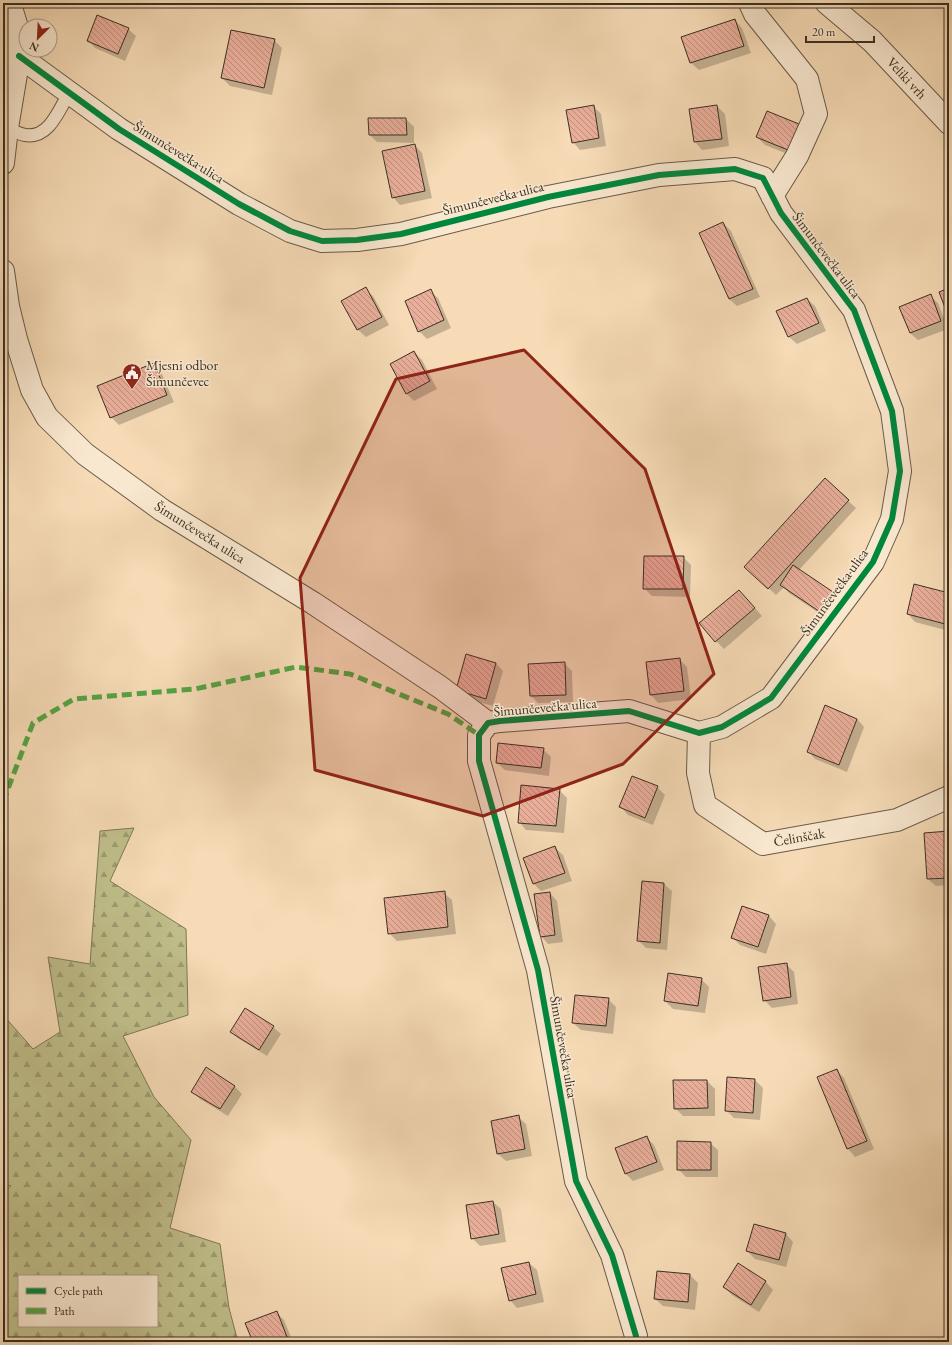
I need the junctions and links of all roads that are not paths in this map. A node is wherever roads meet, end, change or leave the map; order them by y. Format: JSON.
{"nodes":[{"id":1,"x":8,"y":3,"type":"edge"},
{"id":2,"x":750,"y":3,"type":"edge"},
{"id":3,"x":828,"y":3,"type":"edge"},
{"id":4,"x":18,"y":31,"type":"edge"},
{"id":5,"x":19,"y":58,"type":"edge"},
{"id":6,"x":22,"y":58,"type":"edge"},
{"id":7,"x":69,"y":93,"type":"junction"},
{"id":8,"x":949,"y":123,"type":"edge"},
{"id":9,"x":7,"y":128,"type":"junction"},
{"id":10,"x":3,"y":163,"type":"edge"},
{"id":11,"x":772,"y":196,"type":"junction"},
{"id":12,"x":3,"y":271,"type":"edge"},
{"id":13,"x":488,"y":723,"type":"junction"},
{"id":14,"x":699,"y":733,"type":"junction"},
{"id":15,"x":949,"y":797,"type":"edge"},
{"id":16,"x":636,"y":1342,"type":"edge"}],
"edges":[{"from":1,"to":4,"type":"street"},
{"from":2,"to":11,"type":"street"},
{"from":3,"to":8,"type":"street","name":"Veliki vrh"},
{"from":5,"to":9,"type":"street"},
{"from":6,"to":7,"type":"street","name":"Šimunčevečka ulica"},
{"from":7,"to":9,"type":"lane"},
{"from":7,"to":11,"type":"street","name":"Šimunčevečka ulica"},
{"from":9,"to":10,"type":"street"},
{"from":11,"to":14,"type":"street","name":"Šimunčevečka ulica"},
{"from":12,"to":13,"type":"street","name":"Šimunčevečka ulica"},
{"from":13,"to":14,"type":"street","name":"Šimunčevečka ulica"},
{"from":13,"to":16,"type":"street","name":"Šimunčevečka ulica"},
{"from":14,"to":15,"type":"street","name":"Čelinščak"}]}
